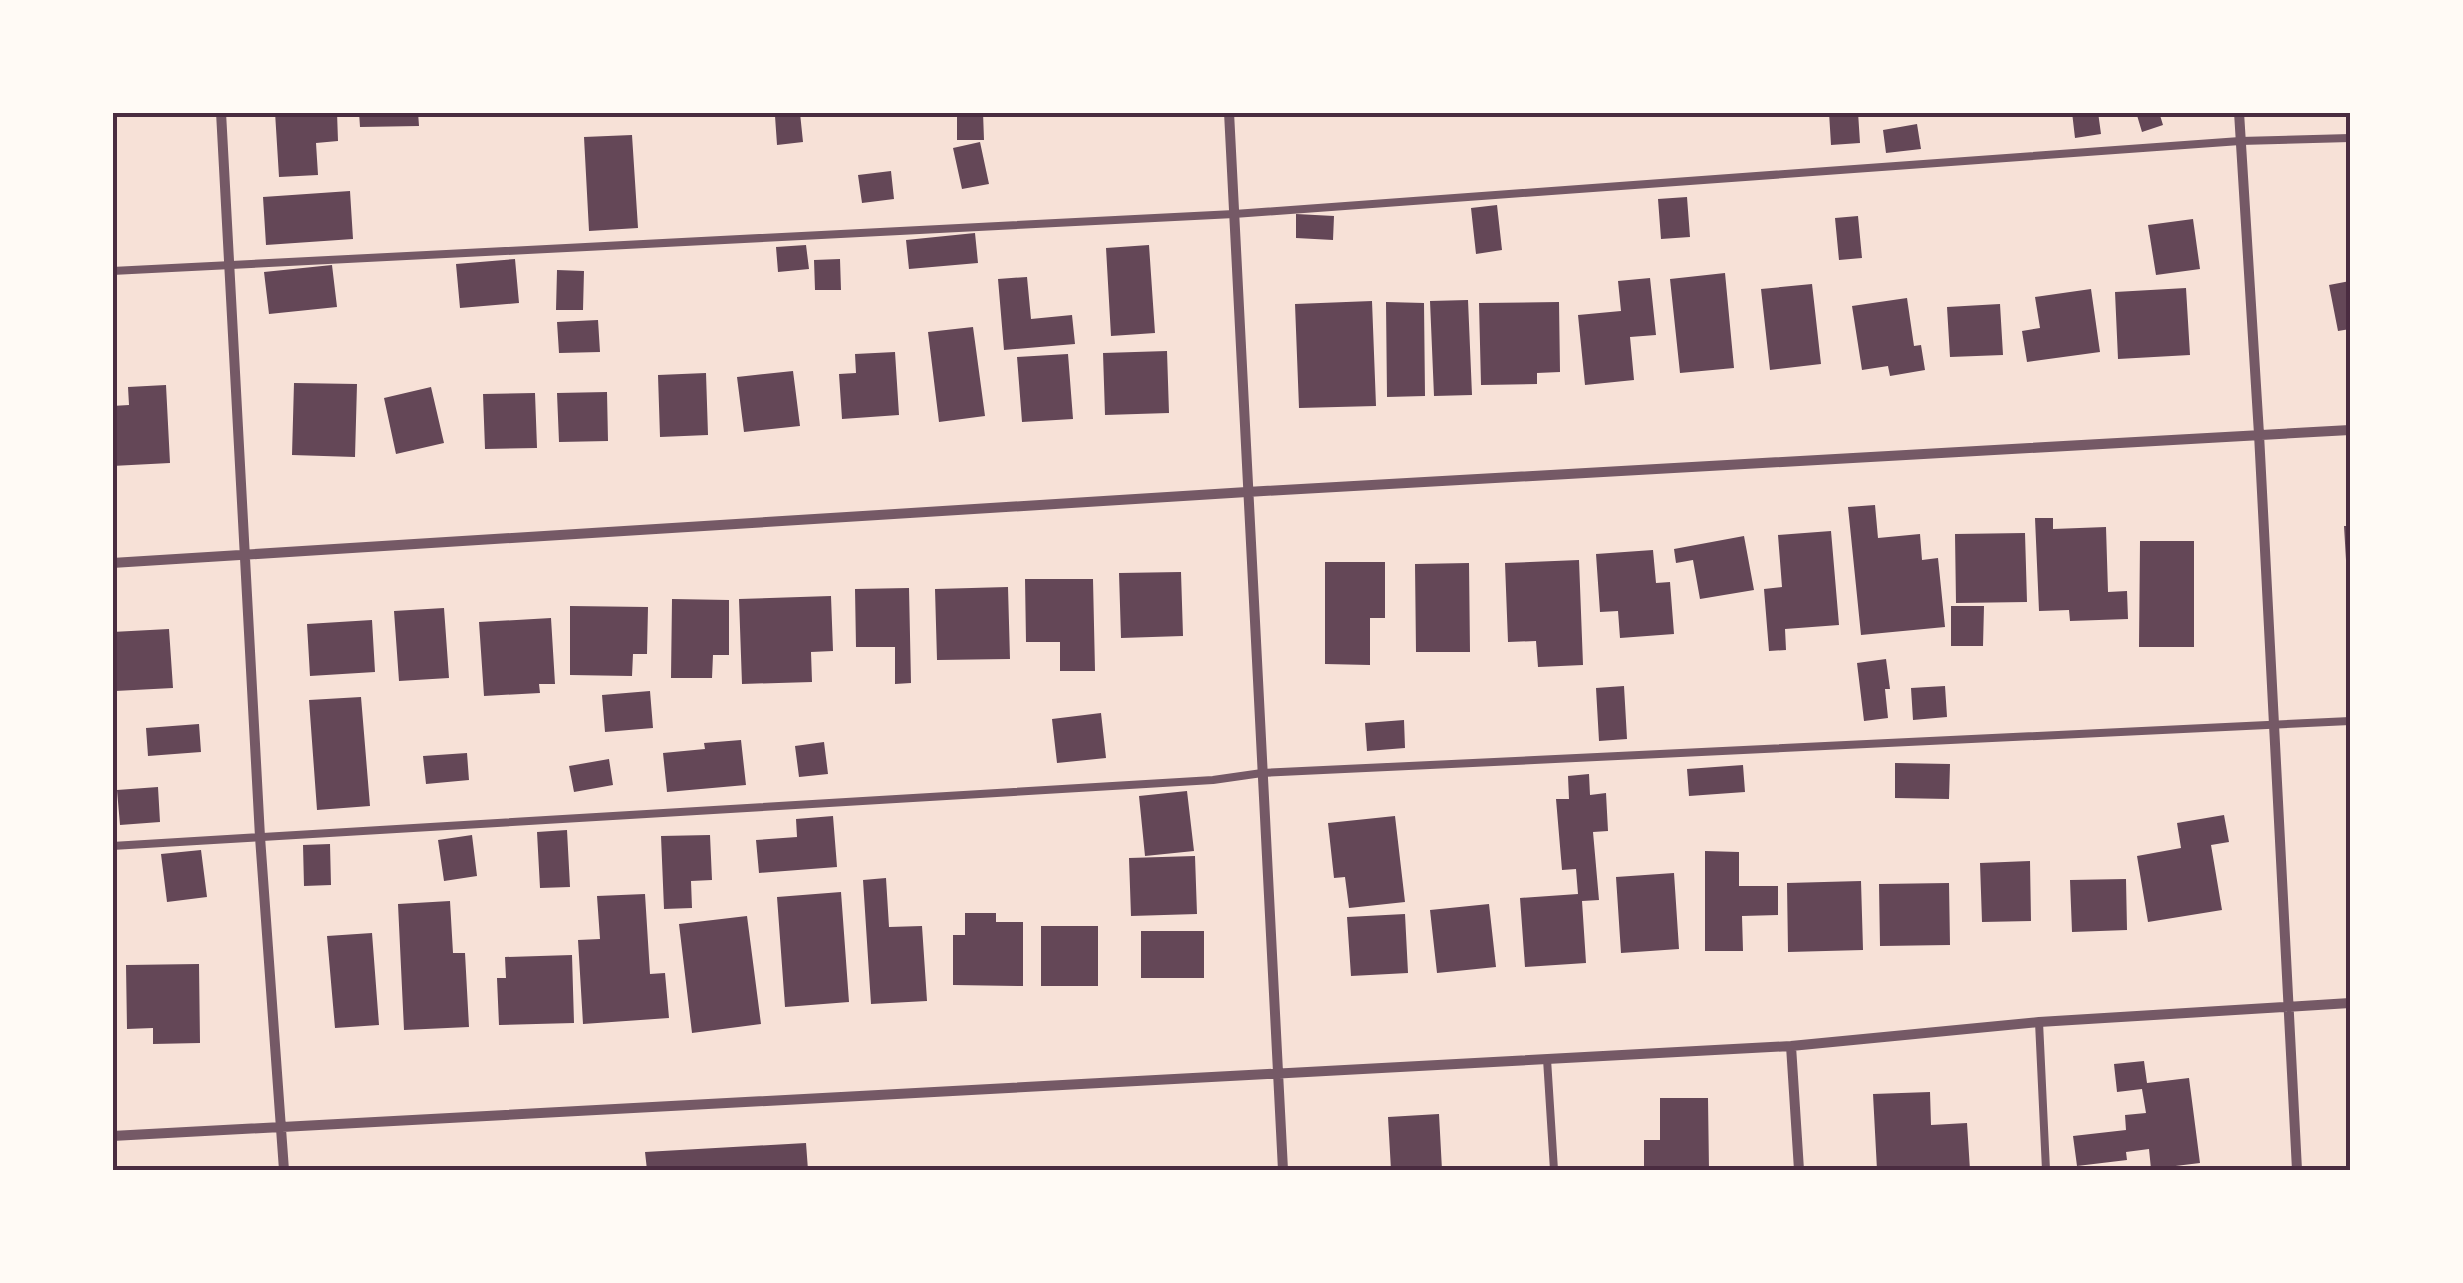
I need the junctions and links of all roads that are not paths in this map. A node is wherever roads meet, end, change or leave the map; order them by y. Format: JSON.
{"nodes":[{"id":1,"x":221,"y":112,"type":"edge"},
{"id":2,"x":1229,"y":112,"type":"edge"},
{"id":3,"x":2239,"y":112,"type":"edge"},
{"id":4,"x":2350,"y":138,"type":"edge"},
{"id":5,"x":2240,"y":141,"type":"junction"},
{"id":6,"x":1234,"y":214,"type":"junction"},
{"id":7,"x":230,"y":263,"type":"junction"},
{"id":8,"x":112,"y":270,"type":"edge"},
{"id":9,"x":2350,"y":430,"type":"edge"},
{"id":10,"x":2260,"y":434,"type":"junction"},
{"id":11,"x":1247,"y":492,"type":"junction"},
{"id":12,"x":246,"y":556,"type":"junction"},
{"id":13,"x":112,"y":563,"type":"edge"},
{"id":14,"x":2350,"y":720,"type":"edge"},
{"id":15,"x":2275,"y":723,"type":"junction"},
{"id":16,"x":1262,"y":773,"type":"junction"},
{"id":17,"x":260,"y":837,"type":"junction"},
{"id":18,"x":112,"y":846,"type":"edge"},
{"id":19,"x":2350,"y":1003,"type":"edge"},
{"id":20,"x":2288,"y":1006,"type":"junction"},
{"id":21,"x":2039,"y":1022,"type":"junction"},
{"id":22,"x":1791,"y":1046,"type":"junction"},
{"id":23,"x":1547,"y":1059,"type":"junction"},
{"id":24,"x":1277,"y":1074,"type":"junction"},
{"id":25,"x":282,"y":1127,"type":"junction"},
{"id":26,"x":112,"y":1136,"type":"edge"},
{"id":27,"x":284,"y":1170,"type":"edge"},
{"id":28,"x":1283,"y":1170,"type":"edge"},
{"id":29,"x":1554,"y":1170,"type":"edge"},
{"id":30,"x":1799,"y":1170,"type":"edge"},
{"id":31,"x":2046,"y":1170,"type":"edge"},
{"id":32,"x":2297,"y":1170,"type":"edge"}],
"edges":[{"from":1,"to":7,"type":"street"},
{"from":2,"to":6,"type":"street"},
{"from":3,"to":5,"type":"street"},
{"from":4,"to":5,"type":"lane"},
{"from":5,"to":6,"type":"lane"},
{"from":5,"to":10,"type":"street"},
{"from":6,"to":7,"type":"lane"},
{"from":6,"to":11,"type":"street"},
{"from":7,"to":8,"type":"lane"},
{"from":7,"to":12,"type":"street"},
{"from":9,"to":10,"type":"street"},
{"from":10,"to":11,"type":"street"},
{"from":10,"to":15,"type":"street"},
{"from":11,"to":12,"type":"street"},
{"from":11,"to":16,"type":"street"},
{"from":12,"to":13,"type":"street"},
{"from":12,"to":17,"type":"street"},
{"from":14,"to":15,"type":"lane"},
{"from":15,"to":16,"type":"lane"},
{"from":15,"to":20,"type":"street"},
{"from":16,"to":17,"type":"lane"},
{"from":16,"to":24,"type":"street"},
{"from":17,"to":18,"type":"lane"},
{"from":17,"to":25,"type":"street"},
{"from":19,"to":20,"type":"street"},
{"from":20,"to":21,"type":"street"},
{"from":20,"to":32,"type":"street"},
{"from":21,"to":22,"type":"street"},
{"from":21,"to":31,"type":"lane"},
{"from":22,"to":23,"type":"street"},
{"from":22,"to":30,"type":"street"},
{"from":23,"to":24,"type":"street"},
{"from":23,"to":29,"type":"lane"},
{"from":24,"to":25,"type":"street"},
{"from":24,"to":28,"type":"street"},
{"from":25,"to":26,"type":"street"},
{"from":25,"to":27,"type":"street"}]}
